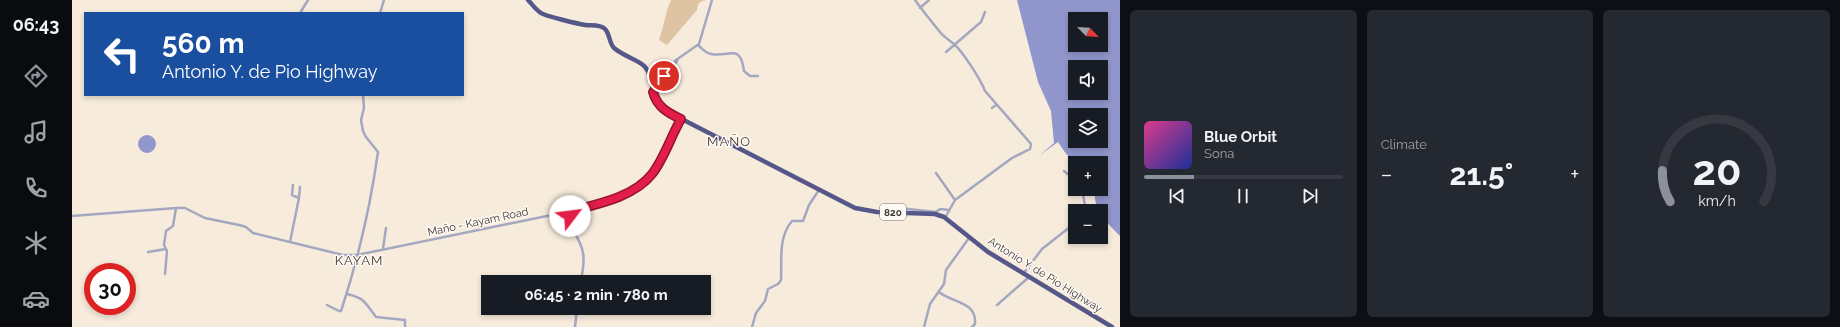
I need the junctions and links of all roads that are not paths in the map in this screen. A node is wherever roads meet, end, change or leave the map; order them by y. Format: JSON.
{"nodes":[{"id":1,"x":308,"y":0,"type":"edge"},
{"id":2,"x":384,"y":0,"type":"edge"},
{"id":3,"x":528,"y":0,"type":"edge"},
{"id":4,"x":712,"y":0,"type":"edge"},
{"id":5,"x":915,"y":0,"type":"edge"},
{"id":6,"x":929,"y":0,"type":"edge"},
{"id":7,"x":920,"y":8,"type":"junction"},
{"id":8,"x":301,"y":12,"type":"edge"},
{"id":9,"x":380,"y":12,"type":"edge"},
{"id":10,"x":985,"y":12,"type":"dead end"},
{"id":11,"x":955,"y":44,"type":"junction"},
{"id":12,"x":698,"y":45,"type":"junction"},
{"id":13,"x":946,"y":52,"type":"dead end"},
{"id":14,"x":758,"y":76,"type":"dead end"},
{"id":15,"x":653,"y":92,"type":"junction"},
{"id":16,"x":363,"y":96,"type":"edge"},
{"id":17,"x":996,"y":105,"type":"junction"},
{"id":18,"x":992,"y":108,"type":"dead end"},
{"id":19,"x":681,"y":119,"type":"junction"},
{"id":20,"x":1064,"y":170,"type":"dead end"},
{"id":21,"x":936,"y":173,"type":"dead end"},
{"id":22,"x":1068,"y":174,"type":"edge"},
{"id":23,"x":293,"y":185,"type":"dead end"},
{"id":24,"x":300,"y":187,"type":"dead end"},
{"id":25,"x":819,"y":190,"type":"junction"},
{"id":26,"x":299,"y":198,"type":"junction"},
{"id":27,"x":955,"y":200,"type":"junction"},
{"id":28,"x":176,"y":208,"type":"junction"},
{"id":29,"x":949,"y":210,"type":"junction"},
{"id":30,"x":571,"y":211,"type":"junction"},
{"id":31,"x":896,"y":212,"type":"junction"},
{"id":32,"x":72,"y":216,"type":"edge"},
{"id":33,"x":945,"y":218,"type":"junction"},
{"id":34,"x":386,"y":228,"type":"dead end"},
{"id":35,"x":1068,"y":229,"type":"edge"},
{"id":36,"x":969,"y":237,"type":"junction"},
{"id":37,"x":290,"y":242,"type":"junction"},
{"id":38,"x":166,"y":249,"type":"junction"},
{"id":39,"x":383,"y":249,"type":"junction"},
{"id":40,"x":148,"y":252,"type":"dead end"},
{"id":41,"x":357,"y":255,"type":"junction"},
{"id":42,"x":165,"y":274,"type":"dead end"},
{"id":43,"x":1023,"y":274,"type":"junction"},
{"id":44,"x":582,"y":275,"type":"edge"},
{"id":45,"x":1028,"y":278,"type":"junction"},
{"id":46,"x":939,"y":292,"type":"junction"},
{"id":47,"x":347,"y":294,"type":"junction"},
{"id":48,"x":327,"y":305,"type":"dead end"},
{"id":49,"x":997,"y":305,"type":"dead end"},
{"id":50,"x":576,"y":315,"type":"edge"},
{"id":51,"x":405,"y":327,"type":"edge"},
{"id":52,"x":575,"y":327,"type":"edge"},
{"id":53,"x":752,"y":327,"type":"edge"},
{"id":54,"x":924,"y":327,"type":"edge"},
{"id":55,"x":972,"y":327,"type":"edge"},
{"id":56,"x":1112,"y":327,"type":"edge"}],
"edges":[{"from":1,"to":8,"type":"street"},
{"from":2,"to":9,"type":"street"},
{"from":3,"to":15,"type":"highway","name":"Antonio Y. de Pio Highway","number":"820"},
{"from":4,"to":12,"type":"street"},
{"from":5,"to":7,"type":"street"},
{"from":6,"to":7,"type":"street"},
{"from":7,"to":11,"type":"street"},
{"from":10,"to":11,"type":"street"},
{"from":11,"to":13,"type":"street"},
{"from":11,"to":17,"type":"street"},
{"from":12,"to":14,"type":"street"},
{"from":12,"to":15,"type":"street"},
{"from":15,"to":19,"type":"highway","name":"Antonio Y. de Pio Highway","number":"820"},
{"from":16,"to":41,"type":"street"},
{"from":17,"to":18,"type":"street"},
{"from":17,"to":27,"type":"street"},
{"from":19,"to":25,"type":"highway","name":"Antonio Y. de Pio Highway","number":"820"},
{"from":19,"to":30,"type":"street","name":"Maño - Kayam Road"},
{"from":20,"to":22,"type":"street"},
{"from":21,"to":27,"type":"street"},
{"from":23,"to":26,"type":"street"},
{"from":24,"to":26,"type":"street"},
{"from":25,"to":31,"type":"highway","name":"Antonio Y. de Pio Highway","number":"820"},
{"from":25,"to":53,"type":"street"},
{"from":26,"to":37,"type":"street"},
{"from":27,"to":29,"type":"street"},
{"from":28,"to":32,"type":"street","name":"Maño - Kayam Road"},
{"from":28,"to":37,"type":"street","name":"Maño - Kayam Road"},
{"from":28,"to":38,"type":"street"},
{"from":29,"to":31,"type":"street"},
{"from":29,"to":33,"type":"street"},
{"from":30,"to":39,"type":"street","name":"Maño - Kayam Road"},
{"from":30,"to":44,"type":"street"},
{"from":31,"to":33,"type":"highway","name":"Antonio Y. de Pio Highway","number":"820"},
{"from":33,"to":36,"type":"highway","name":"Antonio Y. de Pio Highway","number":"820"},
{"from":34,"to":39,"type":"street"},
{"from":35,"to":43,"type":"street"},
{"from":36,"to":43,"type":"highway","name":"Antonio Y. de Pio Highway","number":"820"},
{"from":36,"to":46,"type":"street"},
{"from":37,"to":41,"type":"street","name":"Maño - Kayam Road"},
{"from":38,"to":40,"type":"street"},
{"from":38,"to":42,"type":"street"},
{"from":39,"to":41,"type":"street","name":"Maño - Kayam Road"},
{"from":41,"to":47,"type":"street"},
{"from":43,"to":45,"type":"highway","name":"Antonio Y. de Pio Highway","number":"820"},
{"from":45,"to":49,"type":"street"},
{"from":45,"to":56,"type":"highway","name":"Antonio Y. de Pio Highway","number":"820"},
{"from":46,"to":54,"type":"street"},
{"from":46,"to":55,"type":"street"},
{"from":47,"to":48,"type":"street"},
{"from":47,"to":51,"type":"street"},
{"from":50,"to":52,"type":"street"}]}
